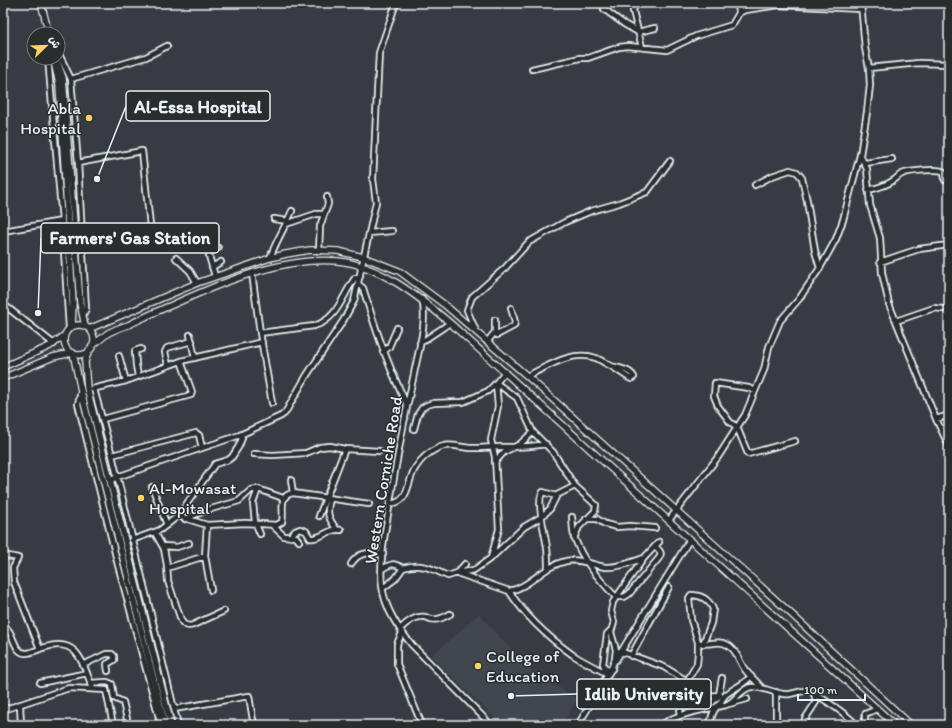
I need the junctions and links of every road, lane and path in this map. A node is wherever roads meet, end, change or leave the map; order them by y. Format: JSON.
{"nodes":[{"id":1,"x":41,"y":3,"type":"edge"},
{"id":2,"x":397,"y":3,"type":"edge"},
{"id":3,"x":635,"y":3,"type":"edge"},
{"id":4,"x":738,"y":3,"type":"edge"},
{"id":5,"x":862,"y":3,"type":"edge"},
{"id":6,"x":604,"y":9,"type":"dead end"},
{"id":7,"x":861,"y":9,"type":"junction"},
{"id":8,"x":739,"y":13,"type":"junction"},
{"id":9,"x":47,"y":26,"type":"edge"},
{"id":10,"x":655,"y":28,"type":"dead end"},
{"id":11,"x":638,"y":32,"type":"junction"},
{"id":12,"x":167,"y":46,"type":"dead end"},
{"id":13,"x":642,"y":47,"type":"junction"},
{"id":14,"x":949,"y":64,"type":"edge"},
{"id":15,"x":49,"y":66,"type":"edge"},
{"id":16,"x":56,"y":66,"type":"edge"},
{"id":17,"x":58,"y":66,"type":"edge"},
{"id":18,"x":64,"y":66,"type":"edge"},
{"id":19,"x":869,"y":68,"type":"junction"},
{"id":20,"x":532,"y":69,"type":"dead end"},
{"id":21,"x":70,"y":79,"type":"junction"},
{"id":22,"x":860,"y":155,"type":"junction"},
{"id":23,"x":892,"y":159,"type":"dead end"},
{"id":24,"x":670,"y":161,"type":"dead end"},
{"id":25,"x":78,"y":163,"type":"junction"},
{"id":26,"x":864,"y":163,"type":"junction"},
{"id":27,"x":945,"y":180,"type":"dead end"},
{"id":28,"x":755,"y":185,"type":"dead end"},
{"id":29,"x":868,"y":190,"type":"junction"},
{"id":30,"x":327,"y":197,"type":"dead end"},
{"id":31,"x":292,"y":211,"type":"dead end"},
{"id":32,"x":323,"y":214,"type":"junction"},
{"id":33,"x":274,"y":219,"type":"dead end"},
{"id":34,"x":62,"y":221,"type":"junction"},
{"id":35,"x":287,"y":222,"type":"junction"},
{"id":36,"x":150,"y":226,"type":"dead end"},
{"id":37,"x":3,"y":231,"type":"edge"},
{"id":38,"x":392,"y":231,"type":"dead end"},
{"id":39,"x":369,"y":233,"type":"junction"},
{"id":40,"x":949,"y":245,"type":"edge"},
{"id":41,"x":218,"y":248,"type":"dead end"},
{"id":42,"x":319,"y":250,"type":"junction"},
{"id":43,"x":363,"y":257,"type":"junction"},
{"id":44,"x":176,"y":258,"type":"dead end"},
{"id":45,"x":270,"y":258,"type":"junction"},
{"id":46,"x":221,"y":262,"type":"dead end"},
{"id":47,"x":880,"y":262,"type":"junction"},
{"id":48,"x":212,"y":267,"type":"junction"},
{"id":49,"x":362,"y":267,"type":"junction"},
{"id":50,"x":820,"y":268,"type":"junction"},
{"id":51,"x":252,"y":273,"type":"junction"},
{"id":52,"x":215,"y":276,"type":"junction"},
{"id":53,"x":360,"y":276,"type":"junction"},
{"id":54,"x":197,"y":283,"type":"junction"},
{"id":55,"x":358,"y":284,"type":"junction"},
{"id":56,"x":422,"y":299,"type":"junction"},
{"id":57,"x":3,"y":304,"type":"edge"},
{"id":58,"x":511,"y":308,"type":"dead end"},
{"id":59,"x":943,"y":309,"type":"dead end"},
{"id":60,"x":83,"y":315,"type":"junction"},
{"id":61,"x":495,"y":320,"type":"dead end"},
{"id":62,"x":896,"y":321,"type":"junction"},
{"id":63,"x":450,"y":323,"type":"junction"},
{"id":64,"x":71,"y":327,"type":"junction"},
{"id":65,"x":87,"y":328,"type":"junction"},
{"id":66,"x":396,"y":328,"type":"dead end"},
{"id":67,"x":495,"y":332,"type":"junction"},
{"id":68,"x":260,"y":334,"type":"junction"},
{"id":69,"x":478,"y":334,"type":"junction"},
{"id":70,"x":190,"y":335,"type":"dead end"},
{"id":71,"x":64,"y":336,"type":"junction"},
{"id":72,"x":192,"y":341,"type":"junction"},
{"id":73,"x":262,"y":342,"type":"junction"},
{"id":74,"x":487,"y":342,"type":"junction"},
{"id":75,"x":420,"y":343,"type":"junction"},
{"id":76,"x":54,"y":344,"type":"junction"},
{"id":77,"x":90,"y":348,"type":"junction"},
{"id":78,"x":141,"y":349,"type":"dead end"},
{"id":79,"x":383,"y":352,"type":"junction"},
{"id":80,"x":72,"y":353,"type":"junction"},
{"id":81,"x":119,"y":356,"type":"dead end"},
{"id":82,"x":195,"y":358,"type":"junction"},
{"id":83,"x":181,"y":361,"type":"junction"},
{"id":84,"x":168,"y":365,"type":"junction"},
{"id":85,"x":610,"y":366,"type":"dead end"},
{"id":86,"x":3,"y":367,"type":"edge"},
{"id":87,"x":505,"y":372,"type":"junction"},
{"id":88,"x":138,"y":376,"type":"junction"},
{"id":89,"x":527,"y":376,"type":"junction"},
{"id":90,"x":3,"y":378,"type":"edge"},
{"id":91,"x":126,"y":381,"type":"junction"},
{"id":92,"x":496,"y":383,"type":"junction"},
{"id":93,"x":88,"y":389,"type":"junction"},
{"id":94,"x":94,"y":389,"type":"junction"},
{"id":95,"x":755,"y":390,"type":"junction"},
{"id":96,"x":81,"y":391,"type":"junction"},
{"id":97,"x":272,"y":402,"type":"dead end"},
{"id":98,"x":407,"y":405,"type":"junction"},
{"id":99,"x":949,"y":415,"type":"edge"},
{"id":100,"x":936,"y":419,"type":"junction"},
{"id":101,"x":103,"y":420,"type":"junction"},
{"id":102,"x":737,"y":427,"type":"junction"},
{"id":103,"x":414,"y":429,"type":"dead end"},
{"id":104,"x":533,"y":432,"type":"junction"},
{"id":105,"x":240,"y":435,"type":"junction"},
{"id":106,"x":795,"y":441,"type":"dead end"},
{"id":107,"x":546,"y":444,"type":"junction"},
{"id":108,"x":949,"y":446,"type":"edge"},
{"id":109,"x":492,"y":447,"type":"junction"},
{"id":110,"x":202,"y":448,"type":"junction"},
{"id":111,"x":515,"y":448,"type":"junction"},
{"id":112,"x":345,"y":449,"type":"junction"},
{"id":113,"x":378,"y":451,"type":"dead end"},
{"id":114,"x":254,"y":454,"type":"dead end"},
{"id":115,"x":112,"y":455,"type":"junction"},
{"id":116,"x":495,"y":462,"type":"junction"},
{"id":117,"x":117,"y":477,"type":"junction"},
{"id":118,"x":110,"y":480,"type":"junction"},
{"id":119,"x":291,"y":480,"type":"dead end"},
{"id":120,"x":575,"y":486,"type":"junction"},
{"id":121,"x":152,"y":488,"type":"dead end"},
{"id":122,"x":258,"y":490,"type":"junction"},
{"id":123,"x":293,"y":493,"type":"junction"},
{"id":124,"x":556,"y":496,"type":"junction"},
{"id":125,"x":243,"y":498,"type":"junction"},
{"id":126,"x":284,"y":498,"type":"junction"},
{"id":127,"x":328,"y":498,"type":"junction"},
{"id":128,"x":254,"y":501,"type":"junction"},
{"id":129,"x":369,"y":504,"type":"dead end"},
{"id":130,"x":390,"y":504,"type":"junction"},
{"id":131,"x":676,"y":511,"type":"junction"},
{"id":132,"x":178,"y":516,"type":"junction"},
{"id":133,"x":319,"y":516,"type":"dead end"},
{"id":134,"x":541,"y":517,"type":"junction"},
{"id":135,"x":572,"y":517,"type":"dead end"},
{"id":136,"x":185,"y":519,"type":"junction"},
{"id":137,"x":586,"y":519,"type":"junction"},
{"id":138,"x":669,"y":520,"type":"junction"},
{"id":139,"x":255,"y":524,"type":"junction"},
{"id":140,"x":167,"y":525,"type":"junction"},
{"id":141,"x":207,"y":525,"type":"junction"},
{"id":142,"x":273,"y":526,"type":"junction"},
{"id":143,"x":655,"y":528,"type":"dead end"},
{"id":144,"x":155,"y":533,"type":"junction"},
{"id":145,"x":260,"y":534,"type":"dead end"},
{"id":146,"x":290,"y":536,"type":"junction"},
{"id":147,"x":574,"y":538,"type":"junction"},
{"id":148,"x":690,"y":539,"type":"junction"},
{"id":149,"x":132,"y":540,"type":"junction"},
{"id":150,"x":299,"y":541,"type":"dead end"},
{"id":151,"x":189,"y":543,"type":"dead end"},
{"id":152,"x":163,"y":546,"type":"junction"},
{"id":153,"x":383,"y":554,"type":"junction"},
{"id":154,"x":3,"y":555,"type":"edge"},
{"id":155,"x":205,"y":556,"type":"junction"},
{"id":156,"x":490,"y":558,"type":"junction"},
{"id":157,"x":644,"y":558,"type":"junction"},
{"id":158,"x":588,"y":563,"type":"junction"},
{"id":159,"x":351,"y":564,"type":"dead end"},
{"id":160,"x":465,"y":564,"type":"dead end"},
{"id":161,"x":167,"y":568,"type":"junction"},
{"id":162,"x":403,"y":568,"type":"junction"},
{"id":163,"x":548,"y":568,"type":"junction"},
{"id":164,"x":382,"y":569,"type":"junction"},
{"id":165,"x":457,"y":573,"type":"junction"},
{"id":166,"x":669,"y":587,"type":"dead end"},
{"id":167,"x":383,"y":588,"type":"junction"},
{"id":168,"x":211,"y":590,"type":"dead end"},
{"id":169,"x":509,"y":591,"type":"junction"},
{"id":170,"x":616,"y":597,"type":"junction"},
{"id":171,"x":224,"y":611,"type":"dead end"},
{"id":172,"x":450,"y":614,"type":"dead end"},
{"id":173,"x":3,"y":626,"type":"edge"},
{"id":174,"x":611,"y":630,"type":"junction"},
{"id":175,"x":401,"y":631,"type":"junction"},
{"id":176,"x":701,"y":643,"type":"junction"},
{"id":177,"x":40,"y":649,"type":"junction"},
{"id":178,"x":618,"y":651,"type":"junction"},
{"id":179,"x":631,"y":656,"type":"junction"},
{"id":180,"x":83,"y":665,"type":"junction"},
{"id":181,"x":108,"y":671,"type":"dead end"},
{"id":182,"x":86,"y":673,"type":"junction"},
{"id":183,"x":609,"y":673,"type":"junction"},
{"id":184,"x":751,"y":676,"type":"junction"},
{"id":185,"x":722,"y":678,"type":"dead end"},
{"id":186,"x":3,"y":681,"type":"edge"},
{"id":187,"x":687,"y":681,"type":"junction"},
{"id":188,"x":40,"y":683,"type":"dead end"},
{"id":189,"x":90,"y":683,"type":"junction"},
{"id":190,"x":761,"y":687,"type":"junction"},
{"id":191,"x":93,"y":689,"type":"junction"},
{"id":192,"x":776,"y":692,"type":"junction"},
{"id":193,"x":814,"y":693,"type":"junction"},
{"id":194,"x":3,"y":696,"type":"edge"},
{"id":195,"x":721,"y":696,"type":"junction"},
{"id":196,"x":747,"y":699,"type":"dead end"},
{"id":197,"x":729,"y":704,"type":"junction"},
{"id":198,"x":20,"y":705,"type":"junction"},
{"id":199,"x":715,"y":707,"type":"junction"},
{"id":200,"x":174,"y":709,"type":"junction"},
{"id":201,"x":877,"y":709,"type":"junction"},
{"id":202,"x":3,"y":710,"type":"edge"},
{"id":203,"x":703,"y":710,"type":"junction"},
{"id":204,"x":679,"y":716,"type":"junction"},
{"id":205,"x":127,"y":719,"type":"dead end"},
{"id":206,"x":253,"y":720,"type":"dead end"},
{"id":207,"x":22,"y":725,"type":"edge"},
{"id":208,"x":113,"y":725,"type":"edge"},
{"id":209,"x":161,"y":725,"type":"edge"},
{"id":210,"x":165,"y":725,"type":"edge"},
{"id":211,"x":171,"y":725,"type":"edge"},
{"id":212,"x":178,"y":725,"type":"edge"},
{"id":213,"x":422,"y":725,"type":"edge"},
{"id":214,"x":491,"y":725,"type":"edge"},
{"id":215,"x":578,"y":725,"type":"edge"},
{"id":216,"x":663,"y":725,"type":"edge"},
{"id":217,"x":710,"y":725,"type":"edge"},
{"id":218,"x":776,"y":725,"type":"edge"},
{"id":219,"x":807,"y":725,"type":"edge"},
{"id":220,"x":856,"y":725,"type":"edge"},
{"id":221,"x":865,"y":725,"type":"edge"},
{"id":222,"x":895,"y":725,"type":"edge"},
{"id":223,"x":911,"y":725,"type":"edge"}],
"edges":[{"from":1,"to":9,"type":"main road"},
{"from":2,"to":39,"type":"street"},
{"from":3,"to":11,"type":"street"},
{"from":4,"to":8,"type":"street"},
{"from":5,"to":7,"type":"street"},
{"from":6,"to":11,"type":"street"},
{"from":7,"to":8,"type":"street"},
{"from":7,"to":19,"type":"street"},
{"from":8,"to":13,"type":"street"},
{"from":10,"to":11,"type":"street"},
{"from":11,"to":13,"type":"street"},
{"from":12,"to":21,"type":"street"},
{"from":13,"to":20,"type":"street"},
{"from":14,"to":19,"type":"street"},
{"from":15,"to":34,"type":"street"},
{"from":16,"to":64,"type":"main road"},
{"from":17,"to":60,"type":"main road"},
{"from":18,"to":21,"type":"street"},
{"from":19,"to":22,"type":"street"},
{"from":21,"to":25,"type":"street"},
{"from":22,"to":26,"type":"street"},
{"from":22,"to":50,"type":"street"},
{"from":23,"to":26,"type":"street"},
{"from":24,"to":69,"type":"street"},
{"from":25,"to":36,"type":"street"},
{"from":25,"to":60,"type":"street"},
{"from":26,"to":29,"type":"street"},
{"from":27,"to":29,"type":"street"},
{"from":28,"to":50,"type":"street"},
{"from":29,"to":47,"type":"street"},
{"from":30,"to":32,"type":"street"},
{"from":31,"to":35,"type":"street"},
{"from":32,"to":35,"type":"street"},
{"from":32,"to":42,"type":"street"},
{"from":33,"to":35,"type":"street"},
{"from":34,"to":37,"type":"street"},
{"from":34,"to":64,"type":"street"},
{"from":35,"to":45,"type":"street"},
{"from":38,"to":39,"type":"street"},
{"from":39,"to":43,"type":"street"},
{"from":40,"to":47,"type":"street"},
{"from":41,"to":48,"type":"street"},
{"from":42,"to":43,"type":"main road"},
{"from":42,"to":45,"type":"main road"},
{"from":43,"to":49,"type":"street"},
{"from":43,"to":69,"type":"main road"},
{"from":44,"to":54,"type":"street"},
{"from":45,"to":52,"type":"main road"},
{"from":46,"to":48,"type":"street"},
{"from":47,"to":62,"type":"street"},
{"from":48,"to":52,"type":"street"},
{"from":49,"to":51,"type":"main road"},
{"from":49,"to":53,"type":"street"},
{"from":49,"to":56,"type":"main road"},
{"from":50,"to":95,"type":"street"},
{"from":51,"to":68,"type":"street"},
{"from":51,"to":77,"type":"main road"},
{"from":52,"to":54,"type":"main road"},
{"from":53,"to":55,"type":"street"},
{"from":53,"to":68,"type":"street"},
{"from":54,"to":65,"type":"main road"},
{"from":55,"to":79,"type":"street"},
{"from":55,"to":105,"type":"street"},
{"from":56,"to":63,"type":"main road"},
{"from":56,"to":75,"type":"street","name":"Western Corniche Road"},
{"from":57,"to":76,"type":"street"},
{"from":58,"to":67,"type":"street"},
{"from":59,"to":62,"type":"street"},
{"from":60,"to":65,"type":"main road"},
{"from":61,"to":67,"type":"street"},
{"from":62,"to":100,"type":"street"},
{"from":63,"to":75,"type":"street"},
{"from":63,"to":87,"type":"main road"},
{"from":64,"to":65,"type":"main road"},
{"from":64,"to":71,"type":"main road"},
{"from":65,"to":77,"type":"main road"},
{"from":66,"to":79,"type":"street"},
{"from":67,"to":74,"type":"street"},
{"from":68,"to":73,"type":"street"},
{"from":69,"to":74,"type":"main road"},
{"from":70,"to":72,"type":"street"},
{"from":71,"to":76,"type":"main road"},
{"from":71,"to":80,"type":"main road"},
{"from":72,"to":82,"type":"street"},
{"from":72,"to":84,"type":"street"},
{"from":73,"to":82,"type":"street"},
{"from":73,"to":97,"type":"street"},
{"from":74,"to":89,"type":"main road"},
{"from":75,"to":98,"type":"street","name":"Western Corniche Road"},
{"from":76,"to":86,"type":"main road"},
{"from":77,"to":80,"type":"main road"},
{"from":77,"to":93,"type":"main road"},
{"from":78,"to":88,"type":"street"},
{"from":79,"to":98,"type":"street"},
{"from":80,"to":90,"type":"main road"},
{"from":80,"to":96,"type":"main road"},
{"from":81,"to":91,"type":"street"},
{"from":82,"to":83,"type":"street"},
{"from":83,"to":84,"type":"street"},
{"from":83,"to":101,"type":"street"},
{"from":84,"to":88,"type":"street"},
{"from":85,"to":89,"type":"street"},
{"from":87,"to":92,"type":"street"},
{"from":87,"to":138,"type":"main road"},
{"from":88,"to":91,"type":"street"},
{"from":89,"to":131,"type":"main road"},
{"from":91,"to":94,"type":"street"},
{"from":92,"to":103,"type":"street"},
{"from":92,"to":104,"type":"street"},
{"from":92,"to":109,"type":"street"},
{"from":93,"to":94,"type":"street"},
{"from":93,"to":118,"type":"main road"},
{"from":94,"to":101,"type":"street"},
{"from":95,"to":102,"type":"street"},
{"from":95,"to":102,"type":"street"},
{"from":96,"to":209,"type":"street"},
{"from":96,"to":210,"type":"main road"},
{"from":98,"to":130,"type":"street","name":"Western Corniche Road"},
{"from":99,"to":100,"type":"street"},
{"from":100,"to":108,"type":"street"},
{"from":101,"to":115,"type":"street"},
{"from":102,"to":106,"type":"street"},
{"from":102,"to":131,"type":"street"},
{"from":104,"to":107,"type":"street"},
{"from":104,"to":111,"type":"street"},
{"from":105,"to":110,"type":"street"},
{"from":105,"to":132,"type":"street"},
{"from":107,"to":111,"type":"street"},
{"from":107,"to":120,"type":"street"},
{"from":109,"to":111,"type":"street"},
{"from":109,"to":116,"type":"street"},
{"from":109,"to":130,"type":"street"},
{"from":110,"to":115,"type":"street"},
{"from":110,"to":117,"type":"street"},
{"from":111,"to":116,"type":"street"},
{"from":112,"to":113,"type":"street"},
{"from":112,"to":114,"type":"street"},
{"from":112,"to":127,"type":"street"},
{"from":115,"to":117,"type":"street"},
{"from":116,"to":156,"type":"street"},
{"from":117,"to":118,"type":"street"},
{"from":117,"to":149,"type":"street"},
{"from":118,"to":211,"type":"main road"},
{"from":119,"to":123,"type":"street"},
{"from":120,"to":124,"type":"street"},
{"from":120,"to":137,"type":"street"},
{"from":121,"to":140,"type":"street"},
{"from":122,"to":125,"type":"street"},
{"from":122,"to":126,"type":"street"},
{"from":122,"to":128,"type":"street"},
{"from":123,"to":126,"type":"street"},
{"from":123,"to":127,"type":"street"},
{"from":124,"to":134,"type":"street"},
{"from":124,"to":134,"type":"street"},
{"from":125,"to":128,"type":"street"},
{"from":125,"to":136,"type":"street"},
{"from":126,"to":142,"type":"street"},
{"from":127,"to":129,"type":"street"},
{"from":127,"to":133,"type":"street"},
{"from":127,"to":146,"type":"street"},
{"from":128,"to":139,"type":"street"},
{"from":130,"to":153,"type":"street","name":"Western Corniche Road"},
{"from":131,"to":138,"type":"street"},
{"from":131,"to":223,"type":"main road"},
{"from":132,"to":136,"type":"street"},
{"from":132,"to":140,"type":"street"},
{"from":134,"to":156,"type":"street"},
{"from":134,"to":163,"type":"street"},
{"from":135,"to":147,"type":"street"},
{"from":136,"to":141,"type":"street"},
{"from":137,"to":143,"type":"street"},
{"from":137,"to":147,"type":"street"},
{"from":138,"to":148,"type":"main road"},
{"from":139,"to":141,"type":"street"},
{"from":139,"to":142,"type":"street"},
{"from":139,"to":145,"type":"street"},
{"from":140,"to":144,"type":"street"},
{"from":141,"to":155,"type":"street"},
{"from":142,"to":146,"type":"street"},
{"from":144,"to":149,"type":"street"},
{"from":144,"to":152,"type":"street"},
{"from":146,"to":150,"type":"street"},
{"from":147,"to":158,"type":"street"},
{"from":148,"to":178,"type":"street"},
{"from":148,"to":201,"type":"main road"},
{"from":149,"to":200,"type":"street"},
{"from":151,"to":152,"type":"street"},
{"from":152,"to":161,"type":"street"},
{"from":153,"to":159,"type":"street"},
{"from":153,"to":164,"type":"street","name":"Western Corniche Road"},
{"from":154,"to":177,"type":"street"},
{"from":155,"to":161,"type":"street"},
{"from":155,"to":168,"type":"street"},
{"from":156,"to":165,"type":"street"},
{"from":157,"to":158,"type":"street"},
{"from":157,"to":170,"type":"street"},
{"from":157,"to":170,"type":"street"},
{"from":158,"to":163,"type":"street"},
{"from":158,"to":170,"type":"street"},
{"from":160,"to":165,"type":"street"},
{"from":161,"to":171,"type":"street"},
{"from":162,"to":164,"type":"street"},
{"from":162,"to":165,"type":"street"},
{"from":162,"to":167,"type":"street"},
{"from":163,"to":169,"type":"street"},
{"from":164,"to":167,"type":"street","name":"Western Corniche Road"},
{"from":165,"to":169,"type":"street"},
{"from":166,"to":179,"type":"street"},
{"from":167,"to":175,"type":"street","name":"Western Corniche Road"},
{"from":169,"to":183,"type":"street"},
{"from":170,"to":174,"type":"street"},
{"from":172,"to":175,"type":"street"},
{"from":173,"to":177,"type":"street"},
{"from":174,"to":178,"type":"street"},
{"from":174,"to":183,"type":"street"},
{"from":175,"to":213,"type":"street"},
{"from":175,"to":214,"type":"street","name":"Western Corniche Road"},
{"from":176,"to":176,"type":"street"},
{"from":176,"to":184,"type":"street"},
{"from":176,"to":187,"type":"street"},
{"from":177,"to":180,"type":"street"},
{"from":178,"to":179,"type":"street"},
{"from":178,"to":183,"type":"street"},
{"from":179,"to":187,"type":"street"},
{"from":180,"to":181,"type":"street"},
{"from":180,"to":182,"type":"street"},
{"from":182,"to":188,"type":"street"},
{"from":182,"to":189,"type":"street"},
{"from":183,"to":215,"type":"street"},
{"from":184,"to":190,"type":"street"},
{"from":184,"to":195,"type":"street"},
{"from":185,"to":195,"type":"street"},
{"from":186,"to":194,"type":"street"},
{"from":187,"to":195,"type":"street"},
{"from":187,"to":204,"type":"street"},
{"from":189,"to":191,"type":"street"},
{"from":189,"to":205,"type":"street"},
{"from":190,"to":192,"type":"street"},
{"from":190,"to":197,"type":"street"},
{"from":191,"to":198,"type":"street"},
{"from":191,"to":208,"type":"street"},
{"from":192,"to":193,"type":"street"},
{"from":192,"to":218,"type":"street"},
{"from":193,"to":219,"type":"street"},
{"from":193,"to":220,"type":"street"},
{"from":195,"to":199,"type":"street"},
{"from":195,"to":203,"type":"street"},
{"from":196,"to":197,"type":"street"},
{"from":197,"to":199,"type":"street"},
{"from":198,"to":202,"type":"street"},
{"from":198,"to":207,"type":"street"},
{"from":199,"to":203,"type":"street"},
{"from":199,"to":217,"type":"street"},
{"from":200,"to":206,"type":"street"},
{"from":200,"to":212,"type":"street"},
{"from":201,"to":221,"type":"street"},
{"from":201,"to":222,"type":"main road"},
{"from":203,"to":204,"type":"street"},
{"from":204,"to":216,"type":"street"}]}
